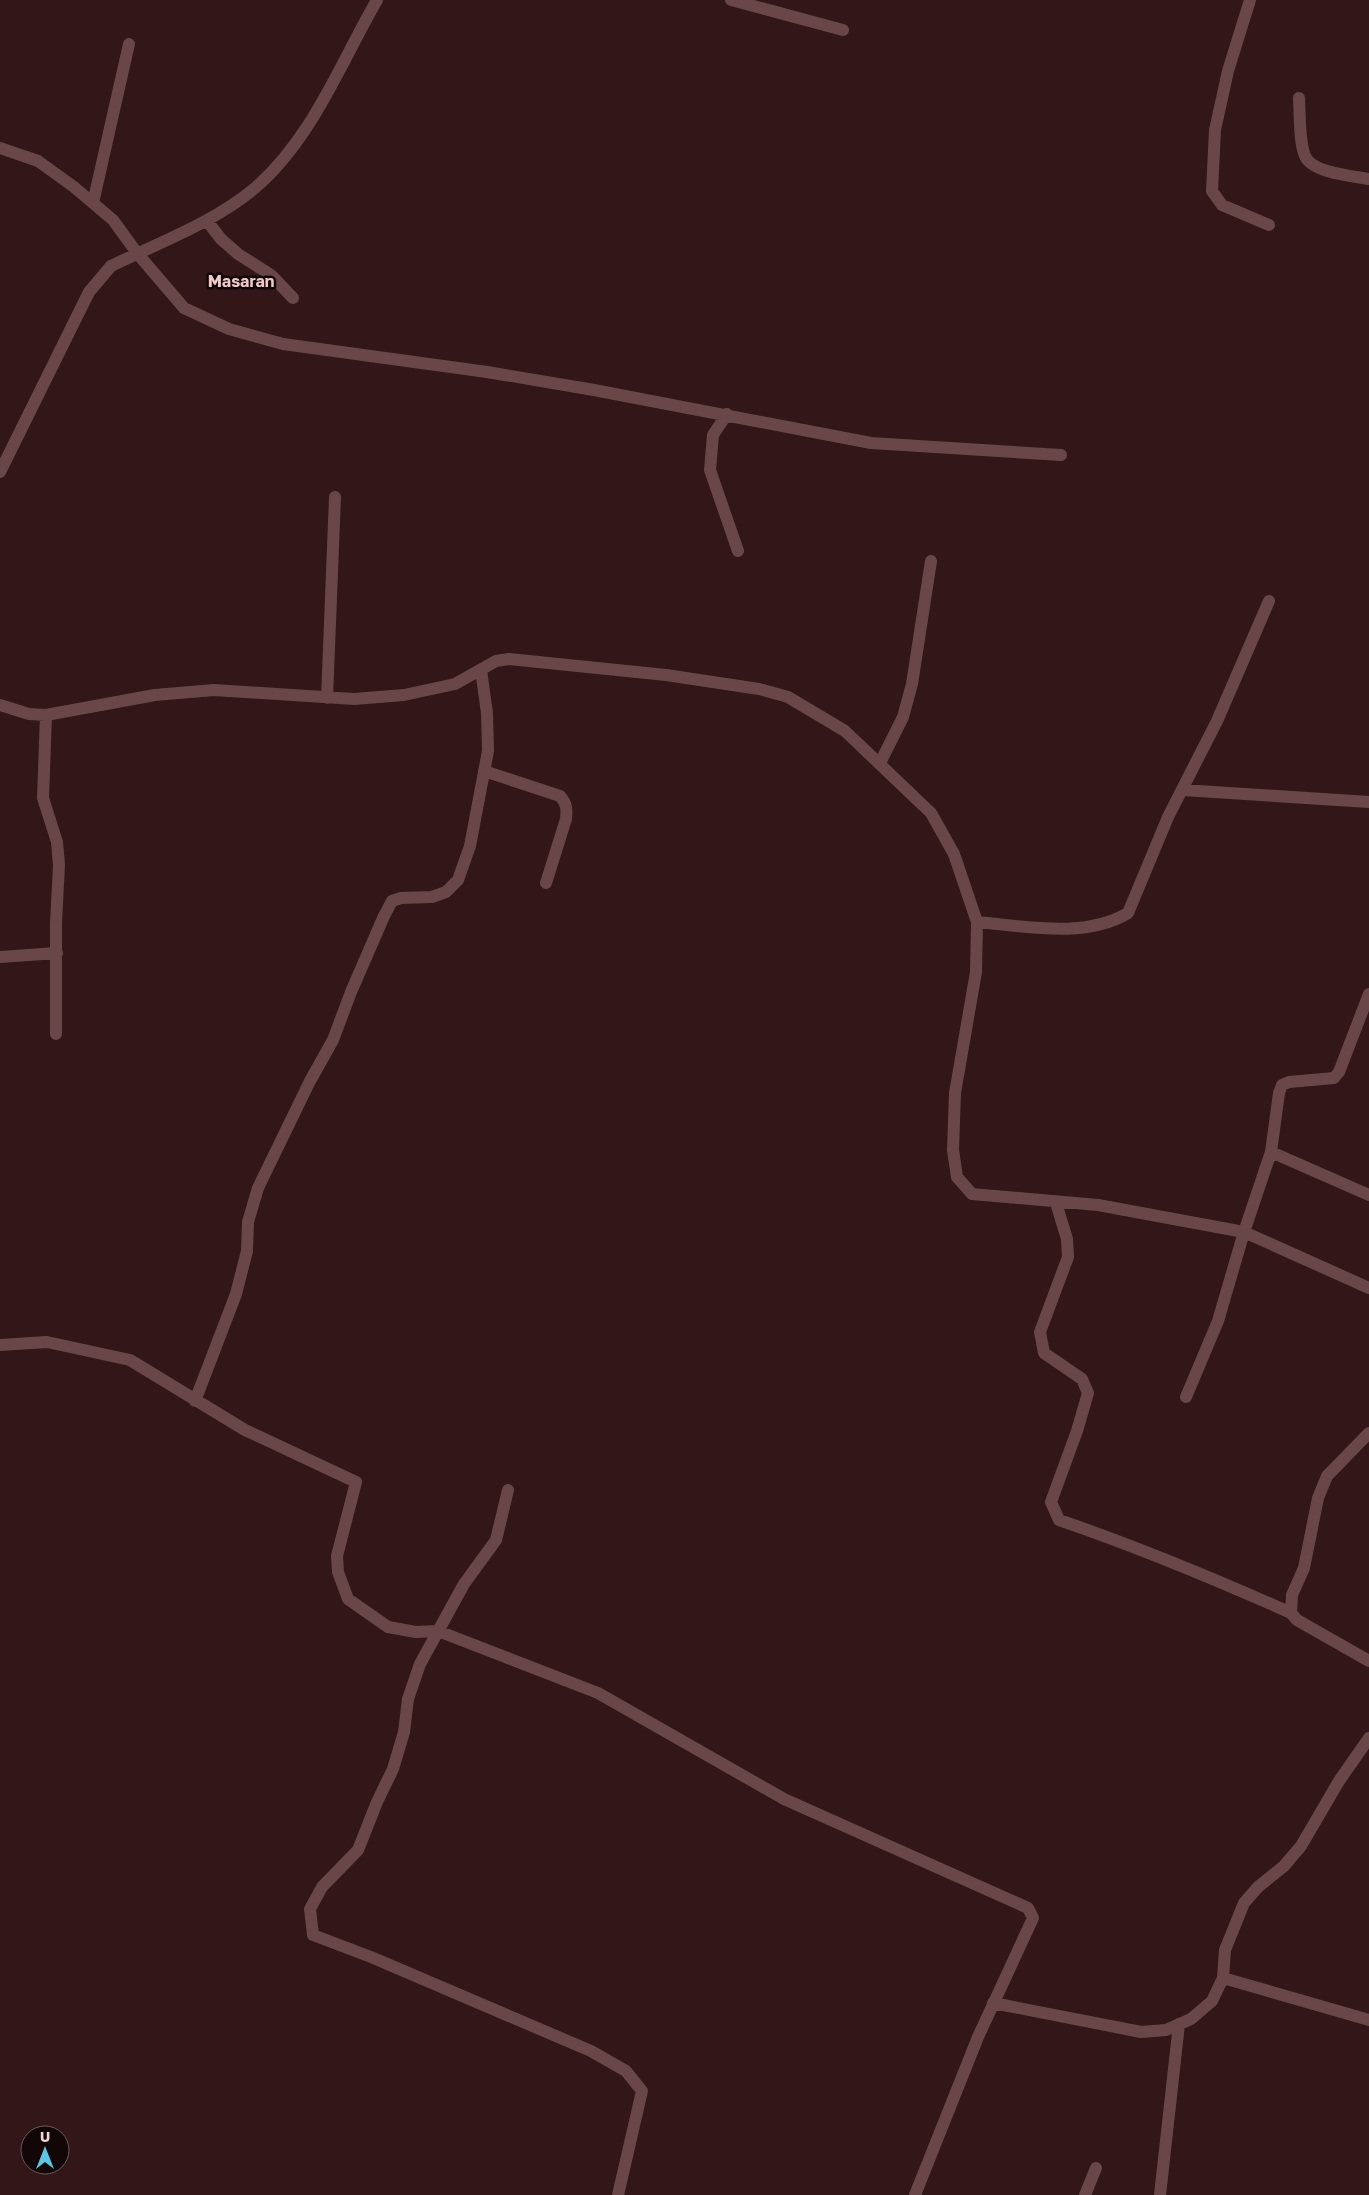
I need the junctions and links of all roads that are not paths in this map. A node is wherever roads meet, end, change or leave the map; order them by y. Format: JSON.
{"nodes":[{"id":1,"x":377,"y":0,"type":"edge"},
{"id":2,"x":731,"y":0,"type":"edge"},
{"id":3,"x":1250,"y":0,"type":"edge"},
{"id":4,"x":843,"y":30,"type":"dead end"},
{"id":5,"x":129,"y":44,"type":"dead end"},
{"id":6,"x":1299,"y":98,"type":"dead end"},
{"id":7,"x":0,"y":148,"type":"edge"},
{"id":8,"x":1369,"y":179,"type":"edge"},
{"id":9,"x":93,"y":203,"type":"junction"},
{"id":10,"x":207,"y":221,"type":"junction"},
{"id":11,"x":1269,"y":225,"type":"dead end"},
{"id":12,"x":137,"y":253,"type":"junction"},
{"id":13,"x":294,"y":298,"type":"dead end"},
{"id":14,"x":727,"y":414,"type":"junction"},
{"id":15,"x":1061,"y":455,"type":"dead end"},
{"id":16,"x":0,"y":472,"type":"edge"},
{"id":17,"x":335,"y":497,"type":"dead end"},
{"id":18,"x":738,"y":551,"type":"dead end"},
{"id":19,"x":931,"y":561,"type":"dead end"},
{"id":20,"x":1269,"y":600,"type":"dead end"},
{"id":21,"x":481,"y":670,"type":"junction"},
{"id":22,"x":328,"y":698,"type":"junction"},
{"id":23,"x":0,"y":706,"type":"edge"},
{"id":24,"x":46,"y":715,"type":"junction"},
{"id":25,"x":880,"y":763,"type":"junction"},
{"id":26,"x":484,"y":771,"type":"junction"},
{"id":27,"x":1183,"y":790,"type":"junction"},
{"id":28,"x":1369,"y":802,"type":"edge"},
{"id":29,"x":546,"y":883,"type":"dead end"},
{"id":30,"x":977,"y":922,"type":"junction"},
{"id":31,"x":57,"y":952,"type":"junction"},
{"id":32,"x":0,"y":957,"type":"edge"},
{"id":33,"x":1369,"y":994,"type":"edge"},
{"id":34,"x":56,"y":1034,"type":"dead end"},
{"id":35,"x":1272,"y":1152,"type":"junction"},
{"id":36,"x":1369,"y":1195,"type":"edge"},
{"id":37,"x":1056,"y":1203,"type":"junction"},
{"id":38,"x":1244,"y":1232,"type":"junction"},
{"id":39,"x":1369,"y":1288,"type":"edge"},
{"id":40,"x":0,"y":1344,"type":"edge"},
{"id":41,"x":1186,"y":1396,"type":"dead end"},
{"id":42,"x":195,"y":1401,"type":"junction"},
{"id":43,"x":1369,"y":1433,"type":"edge"},
{"id":44,"x":508,"y":1490,"type":"dead end"},
{"id":45,"x":1291,"y":1613,"type":"junction"},
{"id":46,"x":438,"y":1631,"type":"junction"},
{"id":47,"x":1369,"y":1661,"type":"edge"},
{"id":48,"x":1369,"y":1738,"type":"edge"},
{"id":49,"x":1223,"y":1978,"type":"junction"},
{"id":50,"x":993,"y":2003,"type":"junction"},
{"id":51,"x":1369,"y":2020,"type":"edge"},
{"id":52,"x":1179,"y":2024,"type":"junction"},
{"id":53,"x":1096,"y":2168,"type":"dead end"},
{"id":54,"x":618,"y":2195,"type":"edge"},
{"id":55,"x":915,"y":2195,"type":"edge"},
{"id":56,"x":1085,"y":2195,"type":"edge"},
{"id":57,"x":1160,"y":2195,"type":"edge"}],
"edges":[{"from":1,"to":10,"type":"street"},
{"from":2,"to":4,"type":"street"},
{"from":3,"to":11,"type":"street"},
{"from":5,"to":9,"type":"street"},
{"from":6,"to":8,"type":"street"},
{"from":7,"to":9,"type":"street"},
{"from":9,"to":12,"type":"street"},
{"from":10,"to":12,"type":"street"},
{"from":10,"to":13,"type":"street"},
{"from":12,"to":14,"type":"street"},
{"from":12,"to":16,"type":"street"},
{"from":14,"to":15,"type":"street"},
{"from":14,"to":18,"type":"street"},
{"from":17,"to":22,"type":"street"},
{"from":19,"to":25,"type":"street"},
{"from":20,"to":27,"type":"street"},
{"from":21,"to":22,"type":"street"},
{"from":21,"to":25,"type":"street"},
{"from":21,"to":26,"type":"street"},
{"from":22,"to":24,"type":"street"},
{"from":23,"to":24,"type":"street"},
{"from":24,"to":31,"type":"street"},
{"from":25,"to":30,"type":"street"},
{"from":26,"to":29,"type":"street"},
{"from":26,"to":42,"type":"street"},
{"from":27,"to":28,"type":"street"},
{"from":27,"to":30,"type":"street"},
{"from":30,"to":37,"type":"street"},
{"from":31,"to":32,"type":"street"},
{"from":31,"to":34,"type":"street"},
{"from":33,"to":35,"type":"street"},
{"from":35,"to":36,"type":"street"},
{"from":35,"to":38,"type":"street"},
{"from":37,"to":38,"type":"street"},
{"from":37,"to":45,"type":"street"},
{"from":38,"to":39,"type":"street"},
{"from":38,"to":41,"type":"street"},
{"from":40,"to":42,"type":"street"},
{"from":42,"to":46,"type":"street"},
{"from":43,"to":45,"type":"street"},
{"from":44,"to":46,"type":"street"},
{"from":45,"to":47,"type":"street"},
{"from":46,"to":50,"type":"street"},
{"from":46,"to":54,"type":"street"},
{"from":48,"to":49,"type":"street"},
{"from":49,"to":51,"type":"street"},
{"from":49,"to":52,"type":"street"},
{"from":50,"to":52,"type":"street"},
{"from":50,"to":55,"type":"street"},
{"from":52,"to":57,"type":"street"},
{"from":53,"to":56,"type":"street"}]}
